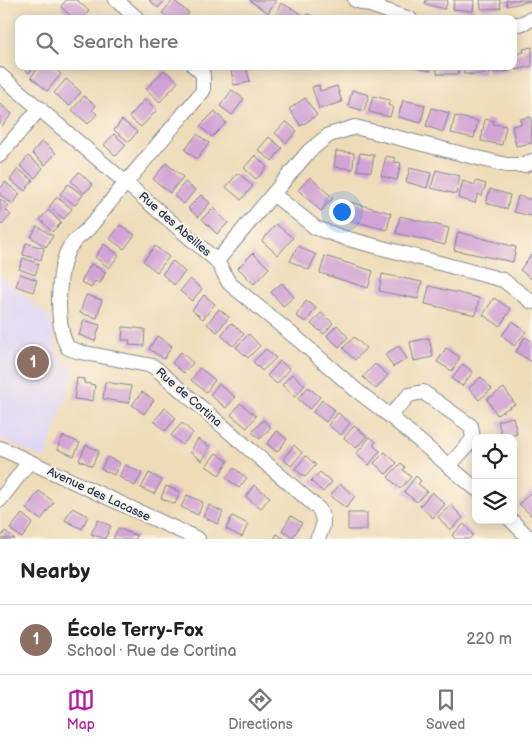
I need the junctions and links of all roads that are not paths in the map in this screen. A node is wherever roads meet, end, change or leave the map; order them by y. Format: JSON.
{"nodes":[{"id":1,"x":116,"y":0,"type":"edge"},
{"id":2,"x":355,"y":0,"type":"edge"},
{"id":3,"x":133,"y":15,"type":"edge"},
{"id":4,"x":398,"y":15,"type":"edge"},
{"id":5,"x":532,"y":19,"type":"edge"},
{"id":6,"x":517,"y":23,"type":"edge"},
{"id":7,"x":198,"y":70,"type":"edge"},
{"id":8,"x":0,"y":75,"type":"edge"},
{"id":9,"x":40,"y":108,"type":"junction"},
{"id":10,"x":0,"y":155,"type":"edge"},
{"id":11,"x":530,"y":166,"type":"edge"},
{"id":12,"x":125,"y":182,"type":"junction"},
{"id":13,"x":273,"y":194,"type":"junction"},
{"id":14,"x":217,"y":261,"type":"junction"},
{"id":15,"x":532,"y":302,"type":"edge"},
{"id":16,"x":390,"y":416,"type":"junction"},
{"id":17,"x":0,"y":448,"type":"edge"},
{"id":18,"x":29,"y":462,"type":"junction"},
{"id":19,"x":449,"y":466,"type":"junction"},
{"id":20,"x":472,"y":486,"type":"edge"},
{"id":21,"x":0,"y":500,"type":"edge"},
{"id":22,"x":514,"y":524,"type":"edge"},
{"id":23,"x":532,"y":537,"type":"edge"},
{"id":24,"x":198,"y":539,"type":"edge"},
{"id":25,"x":317,"y":539,"type":"edge"}],
"edges":[{"from":1,"to":3,"type":"street"},
{"from":2,"to":4,"type":"street"},
{"from":5,"to":6,"type":"street"},
{"from":7,"to":12,"type":"street"},
{"from":8,"to":9,"type":"street","name":"Rue des Abeilles"},
{"from":9,"to":10,"type":"street"},
{"from":9,"to":12,"type":"street","name":"Rue des Abeilles"},
{"from":11,"to":13,"type":"street"},
{"from":12,"to":14,"type":"street","name":"Rue des Abeilles"},
{"from":12,"to":25,"type":"street","name":"Rue de Cortina"},
{"from":13,"to":14,"type":"street"},
{"from":13,"to":15,"type":"street"},
{"from":14,"to":16,"type":"street","name":"Rue des Abeilles"},
{"from":16,"to":19,"type":"street","name":"Rue des Abeilles"},
{"from":16,"to":19,"type":"street"},
{"from":17,"to":18,"type":"street","name":"Avenue des Lacasse"},
{"from":18,"to":21,"type":"street"},
{"from":18,"to":24,"type":"street","name":"Avenue des Lacasse"},
{"from":19,"to":20,"type":"street","name":"Rue des Abeilles"},
{"from":22,"to":23,"type":"street"}]}
